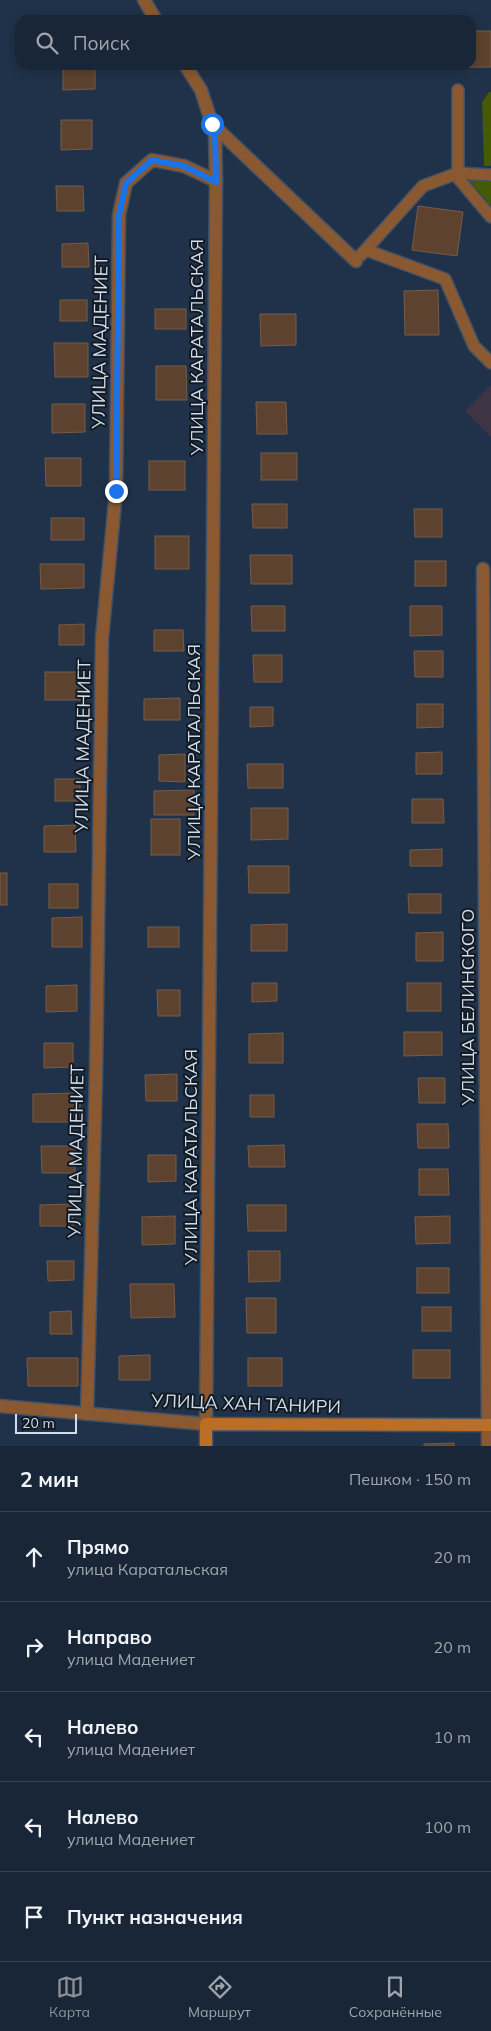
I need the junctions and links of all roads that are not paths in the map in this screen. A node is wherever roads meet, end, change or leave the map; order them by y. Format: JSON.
{"nodes":[{"id":1,"x":144,"y":0,"type":"edge"},
{"id":2,"x":153,"y":15,"type":"edge"},
{"id":3,"x":188,"y":70,"type":"edge"},
{"id":4,"x":458,"y":90,"type":"dead end"},
{"id":5,"x":212,"y":124,"type":"junction"},
{"id":6,"x":458,"y":173,"type":"junction"},
{"id":7,"x":491,"y":175,"type":"edge"},
{"id":8,"x":216,"y":182,"type":"junction"},
{"id":9,"x":491,"y":216,"type":"edge"},
{"id":10,"x":366,"y":250,"type":"junction"},
{"id":11,"x":356,"y":261,"type":"joint"},
{"id":12,"x":491,"y":363,"type":"edge"},
{"id":13,"x":483,"y":568,"type":"dead end"},
{"id":14,"x":0,"y":1406,"type":"edge"},
{"id":15,"x":87,"y":1414,"type":"junction"},
{"id":16,"x":206,"y":1424,"type":"junction"},
{"id":17,"x":490,"y":1425,"type":"edge"},
{"id":18,"x":206,"y":1446,"type":"edge"},
{"id":19,"x":488,"y":1446,"type":"edge"}],
"edges":[{"from":1,"to":2,"type":"street"},
{"from":3,"to":5,"type":"street","name":"УЛИЦА КАРАТАЛЬСКАЯ"},
{"from":4,"to":6,"type":"lane"},
{"from":5,"to":8,"type":"street","name":"УЛИЦА КАРАТАЛЬСКАЯ"},
{"from":5,"to":11,"type":"street"},
{"from":6,"to":7,"type":"lane"},
{"from":6,"to":9,"type":"lane"},
{"from":6,"to":10,"type":"lane"},
{"from":8,"to":15,"type":"street","name":"УЛИЦА МАДЕНИЕТ"},
{"from":8,"to":16,"type":"street","name":"УЛИЦА КАРАТАЛЬСКАЯ"},
{"from":10,"to":11,"type":"lane"},
{"from":10,"to":12,"type":"lane"},
{"from":13,"to":17,"type":"street","name":"УЛИЦА БЕЛИНСКОГО"},
{"from":14,"to":15,"type":"street","name":"УЛИЦА ХАН ТАНИРИ"},
{"from":15,"to":16,"type":"street","name":"УЛИЦА ХАН ТАНИРИ"},
{"from":16,"to":17,"type":"street","name":"УЛИЦА ХАН ТАНИРИ"},
{"from":16,"to":18,"type":"street","name":"УЛИЦА КАРАТАЛЬСКАЯ"},
{"from":17,"to":19,"type":"street","name":"УЛИЦА БЕЛИНСКОГО"}]}
